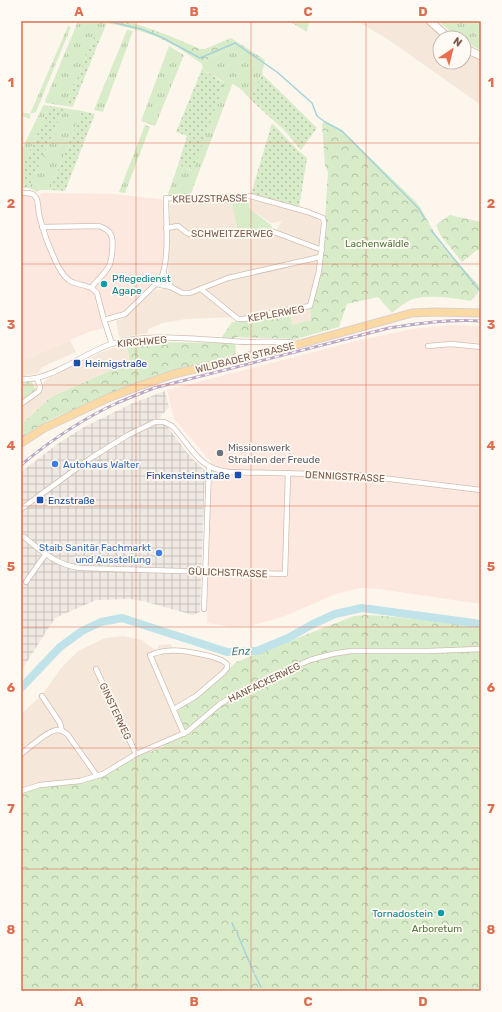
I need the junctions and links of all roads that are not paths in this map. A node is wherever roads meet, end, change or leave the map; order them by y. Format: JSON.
{"nodes":[{"id":1,"x":430,"y":21,"type":"edge"},
{"id":2,"x":440,"y":30,"type":"edge"},
{"id":3,"x":21,"y":193,"type":"edge"},
{"id":4,"x":42,"y":227,"type":"junction"},
{"id":5,"x":166,"y":228,"type":"junction"},
{"id":6,"x":322,"y":250,"type":"junction"},
{"id":7,"x":320,"y":257,"type":"junction"},
{"id":8,"x":164,"y":274,"type":"junction"},
{"id":9,"x":156,"y":284,"type":"junction"},
{"id":10,"x":171,"y":287,"type":"junction"},
{"id":11,"x":92,"y":288,"type":"junction"},
{"id":12,"x":201,"y":289,"type":"junction"},
{"id":13,"x":481,"y":313,"type":"edge"},
{"id":14,"x":104,"y":320,"type":"junction"},
{"id":15,"x":270,"y":342,"type":"junction"},
{"id":16,"x":112,"y":344,"type":"junction"},
{"id":17,"x":300,"y":344,"type":"junction"},
{"id":18,"x":428,"y":346,"type":"dead end"},
{"id":19,"x":481,"y":347,"type":"edge"},
{"id":20,"x":276,"y":349,"type":"junction"},
{"id":21,"x":37,"y":378,"type":"junction"},
{"id":22,"x":21,"y":380,"type":"edge"},
{"id":23,"x":21,"y":404,"type":"edge"},
{"id":24,"x":21,"y":443,"type":"edge"},
{"id":25,"x":209,"y":467,"type":"junction"},
{"id":26,"x":288,"y":473,"type":"junction"},
{"id":27,"x":481,"y":490,"type":"edge"},
{"id":28,"x":21,"y":510,"type":"edge"},
{"id":29,"x":22,"y":536,"type":"edge"},
{"id":30,"x":45,"y":555,"type":"junction"},
{"id":31,"x":205,"y":572,"type":"junction"},
{"id":32,"x":26,"y":582,"type":"dead end"},
{"id":33,"x":204,"y":609,"type":"dead end"},
{"id":34,"x":481,"y":649,"type":"edge"},
{"id":35,"x":96,"y":669,"type":"dead end"},
{"id":36,"x":42,"y":696,"type":"dead end"},
{"id":37,"x":174,"y":709,"type":"junction"},
{"id":38,"x":62,"y":731,"type":"junction"},
{"id":39,"x":184,"y":734,"type":"junction"},
{"id":40,"x":21,"y":754,"type":"edge"},
{"id":41,"x":136,"y":754,"type":"junction"},
{"id":42,"x":97,"y":776,"type":"junction"},
{"id":43,"x":21,"y":791,"type":"edge"}],
"edges":[{"from":1,"to":2,"type":"main road"},
{"from":3,"to":4,"type":"street"},
{"from":4,"to":11,"type":"street"},
{"from":4,"to":11,"type":"street"},
{"from":5,"to":6,"type":"street","name":"SCHWEITZERWEG"},
{"from":5,"to":6,"type":"street","name":"KREUZSTRASSE"},
{"from":5,"to":8,"type":"street"},
{"from":6,"to":7,"type":"street"},
{"from":7,"to":12,"type":"street"},
{"from":7,"to":12,"type":"street","name":"KEPLERWEG"},
{"from":8,"to":9,"type":"street"},
{"from":8,"to":10,"type":"street"},
{"from":9,"to":10,"type":"street"},
{"from":9,"to":14,"type":"street"},
{"from":10,"to":12,"type":"street"},
{"from":11,"to":14,"type":"street"},
{"from":13,"to":17,"type":"main road","name":"WILDBADER STRASSE"},
{"from":14,"to":16,"type":"street"},
{"from":15,"to":16,"type":"street","name":"KIRCHWEG"},
{"from":15,"to":17,"type":"street","name":"KIRCHWEG"},
{"from":15,"to":20,"type":"street"},
{"from":16,"to":21,"type":"street","name":"KIRCHWEG"},
{"from":17,"to":20,"type":"main road","name":"WILDBADER STRASSE"},
{"from":18,"to":19,"type":"street"},
{"from":20,"to":24,"type":"main road","name":"WILDBADER STRASSE"},
{"from":21,"to":22,"type":"street","name":"KIRCHWEG"},
{"from":21,"to":23,"type":"street"},
{"from":25,"to":26,"type":"street","name":"DENNIGSTRASSE"},
{"from":25,"to":28,"type":"street"},
{"from":25,"to":31,"type":"street"},
{"from":26,"to":27,"type":"street","name":"DENNIGSTRASSE"},
{"from":26,"to":31,"type":"street","name":"GÜLICHSTRASSE"},
{"from":29,"to":30,"type":"street"},
{"from":30,"to":31,"type":"street","name":"GÜLICHSTRASSE"},
{"from":30,"to":32,"type":"street"},
{"from":31,"to":33,"type":"street"},
{"from":34,"to":39,"type":"street","name":"HANFACKERWEG"},
{"from":35,"to":41,"type":"street","name":"GINSTERWEG"},
{"from":36,"to":38,"type":"street"},
{"from":37,"to":37,"type":"street"},
{"from":37,"to":39,"type":"street"},
{"from":38,"to":40,"type":"street"},
{"from":38,"to":42,"type":"street"},
{"from":39,"to":41,"type":"street","name":"HANFACKERWEG"},
{"from":41,"to":42,"type":"street","name":"HANFACKERWEG"},
{"from":42,"to":43,"type":"street","name":"HANFACKERWEG"}]}
